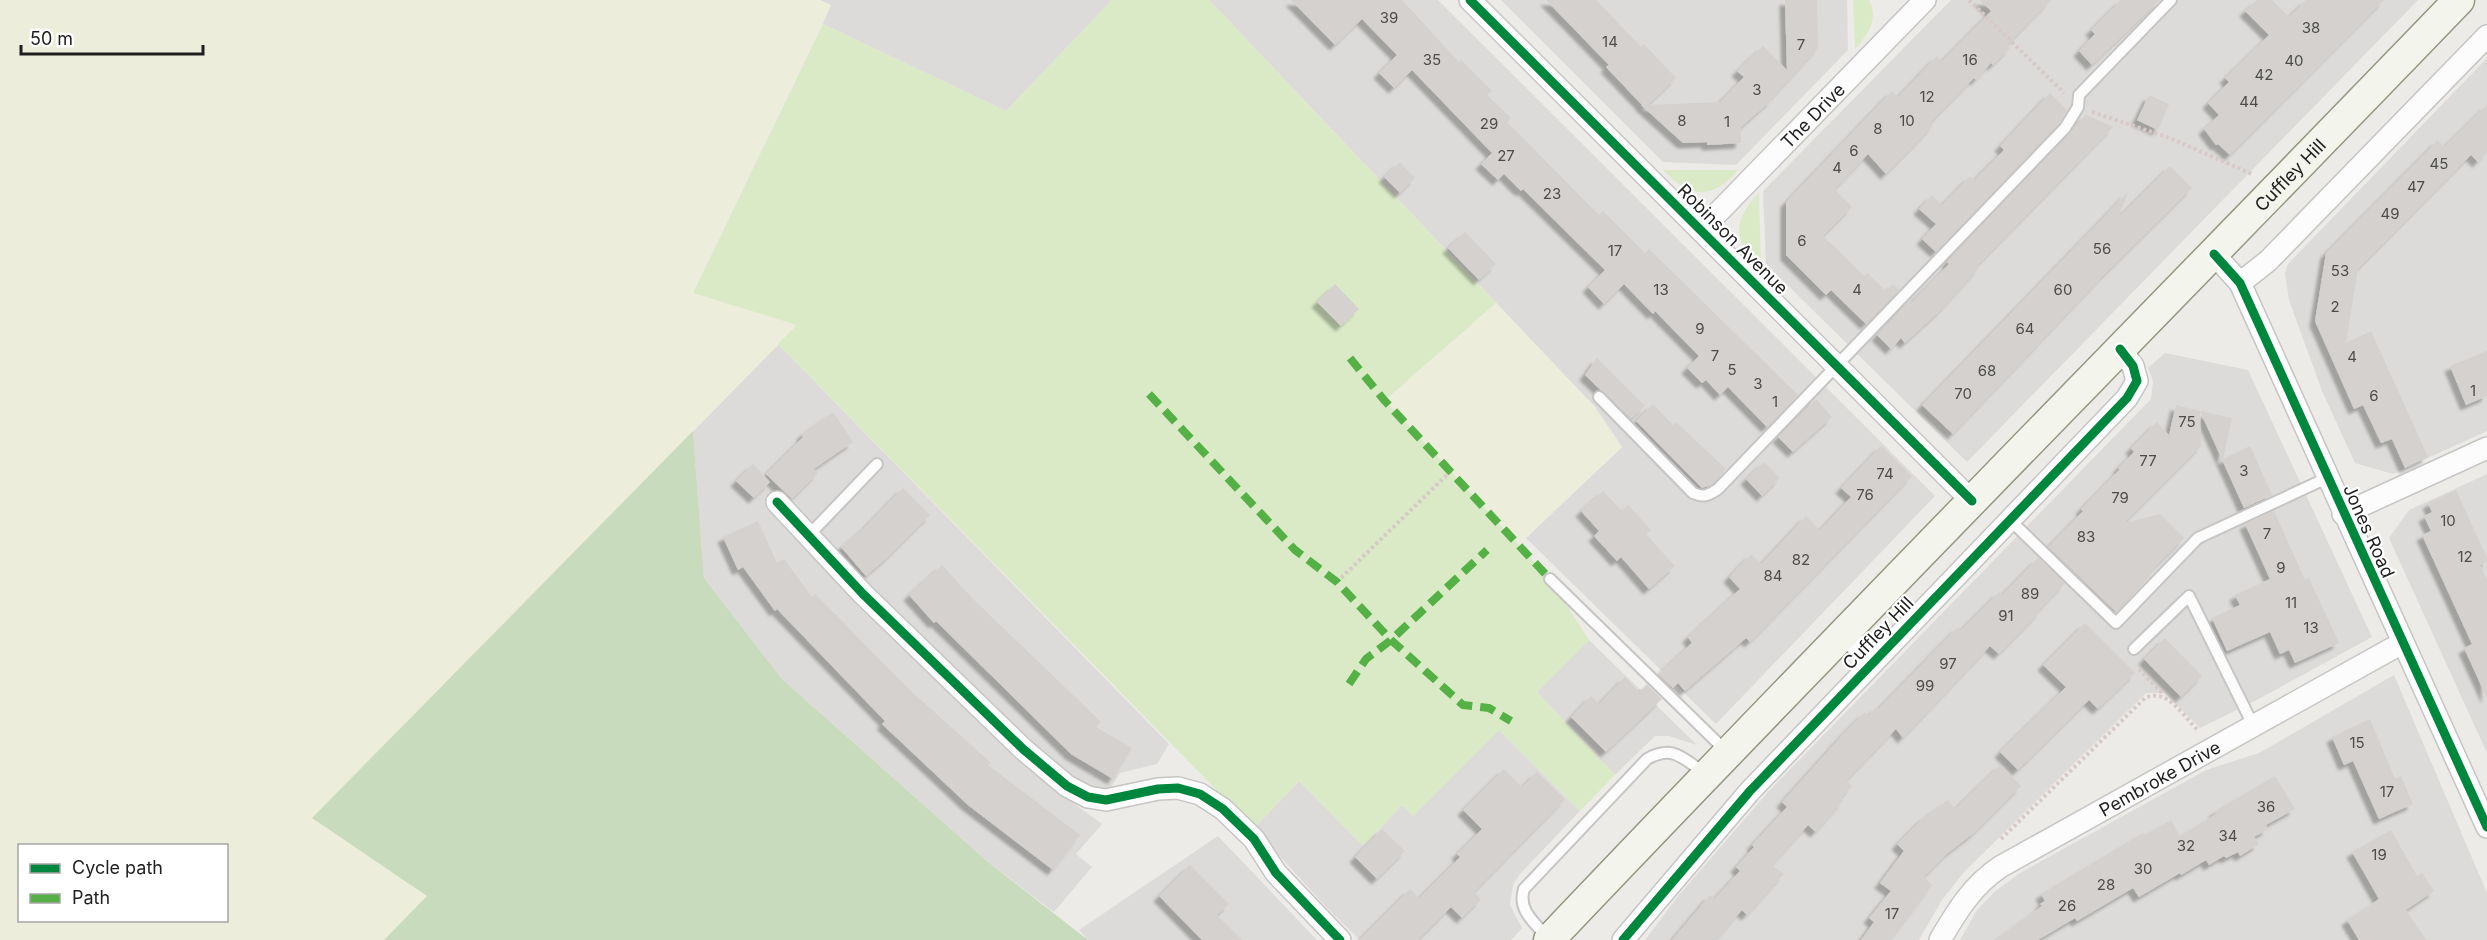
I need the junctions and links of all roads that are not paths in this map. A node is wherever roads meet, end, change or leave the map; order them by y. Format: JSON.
{"nodes":[{"id":1,"x":1470,"y":0,"type":"edge"},
{"id":2,"x":2171,"y":0,"type":"edge"},
{"id":3,"x":2459,"y":0,"type":"edge"},
{"id":4,"x":1911,"y":5,"type":"edge"},
{"id":5,"x":2487,"y":36,"type":"edge"},
{"id":6,"x":1701,"y":230,"type":"junction"},
{"id":7,"x":2214,"y":254,"type":"junction"},
{"id":8,"x":2240,"y":283,"type":"junction"},
{"id":9,"x":2120,"y":349,"type":"junction"},
{"id":10,"x":1838,"y":365,"type":"junction"},
{"id":11,"x":1599,"y":397,"type":"dead end"},
{"id":12,"x":2487,"y":448,"type":"edge"},
{"id":13,"x":877,"y":464,"type":"dead end"},
{"id":14,"x":2327,"y":478,"type":"junction"},
{"id":15,"x":1972,"y":501,"type":"junction"},
{"id":16,"x":777,"y":502,"type":"dead end"},
{"id":17,"x":2343,"y":514,"type":"junction"},
{"id":18,"x":2010,"y":520,"type":"junction"},
{"id":19,"x":808,"y":535,"type":"junction"},
{"id":20,"x":1550,"y":579,"type":"dead end"},
{"id":21,"x":1845,"y":634,"type":"junction"},
{"id":22,"x":2402,"y":643,"type":"junction"},
{"id":23,"x":2134,"y":649,"type":"dead end"},
{"id":24,"x":1874,"y":662,"type":"junction"},
{"id":25,"x":2254,"y":727,"type":"junction"},
{"id":26,"x":1727,"y":752,"type":"junction"},
{"id":27,"x":1706,"y":774,"type":"junction"},
{"id":28,"x":2487,"y":827,"type":"edge"},
{"id":29,"x":1340,"y":940,"type":"edge"},
{"id":30,"x":1549,"y":940,"type":"edge"},
{"id":31,"x":1623,"y":940,"type":"edge"},
{"id":32,"x":1940,"y":940,"type":"edge"}],
"edges":[{"from":1,"to":6,"type":"street","name":"Robinson Avenue"},
{"from":2,"to":10,"type":"lane"},
{"from":3,"to":7,"type":"main road","name":"Cuffley Hill"},
{"from":4,"to":6,"type":"street","name":"The Drive"},
{"from":5,"to":8,"type":"street"},
{"from":6,"to":10,"type":"street","name":"Robinson Avenue"},
{"from":7,"to":8,"type":"street","name":"Jones Road"},
{"from":7,"to":9,"type":"main road","name":"Cuffley Hill"},
{"from":8,"to":14,"type":"street","name":"Jones Road"},
{"from":9,"to":15,"type":"main road","name":"Cuffley Hill"},
{"from":9,"to":18,"type":"street","name":"Cuffley Hill"},
{"from":10,"to":11,"type":"lane"},
{"from":10,"to":15,"type":"street","name":"Robinson Avenue"},
{"from":12,"to":17,"type":"street"},
{"from":13,"to":19,"type":"lane"},
{"from":14,"to":17,"type":"street","name":"Jones Road"},
{"from":14,"to":18,"type":"lane"},
{"from":15,"to":21,"type":"main road","name":"Cuffley Hill"},
{"from":16,"to":19,"type":"street"},
{"from":17,"to":22,"type":"street","name":"Jones Road"},
{"from":18,"to":24,"type":"street","name":"Cuffley Hill"},
{"from":19,"to":29,"type":"street"},
{"from":20,"to":26,"type":"lane"},
{"from":21,"to":24,"type":"street","name":"Cuffley Hill"},
{"from":21,"to":26,"type":"main road","name":"Cuffley Hill"},
{"from":22,"to":25,"type":"street","name":"Pembroke Drive"},
{"from":22,"to":28,"type":"street","name":"Jones Road"},
{"from":23,"to":25,"type":"lane"},
{"from":24,"to":31,"type":"street","name":"Cuffley Hill"},
{"from":25,"to":32,"type":"street","name":"Pembroke Drive"},
{"from":26,"to":27,"type":"main road","name":"Cuffley Hill"},
{"from":27,"to":30,"type":"main road","name":"Cuffley Hill"},
{"from":27,"to":30,"type":"lane"}]}
